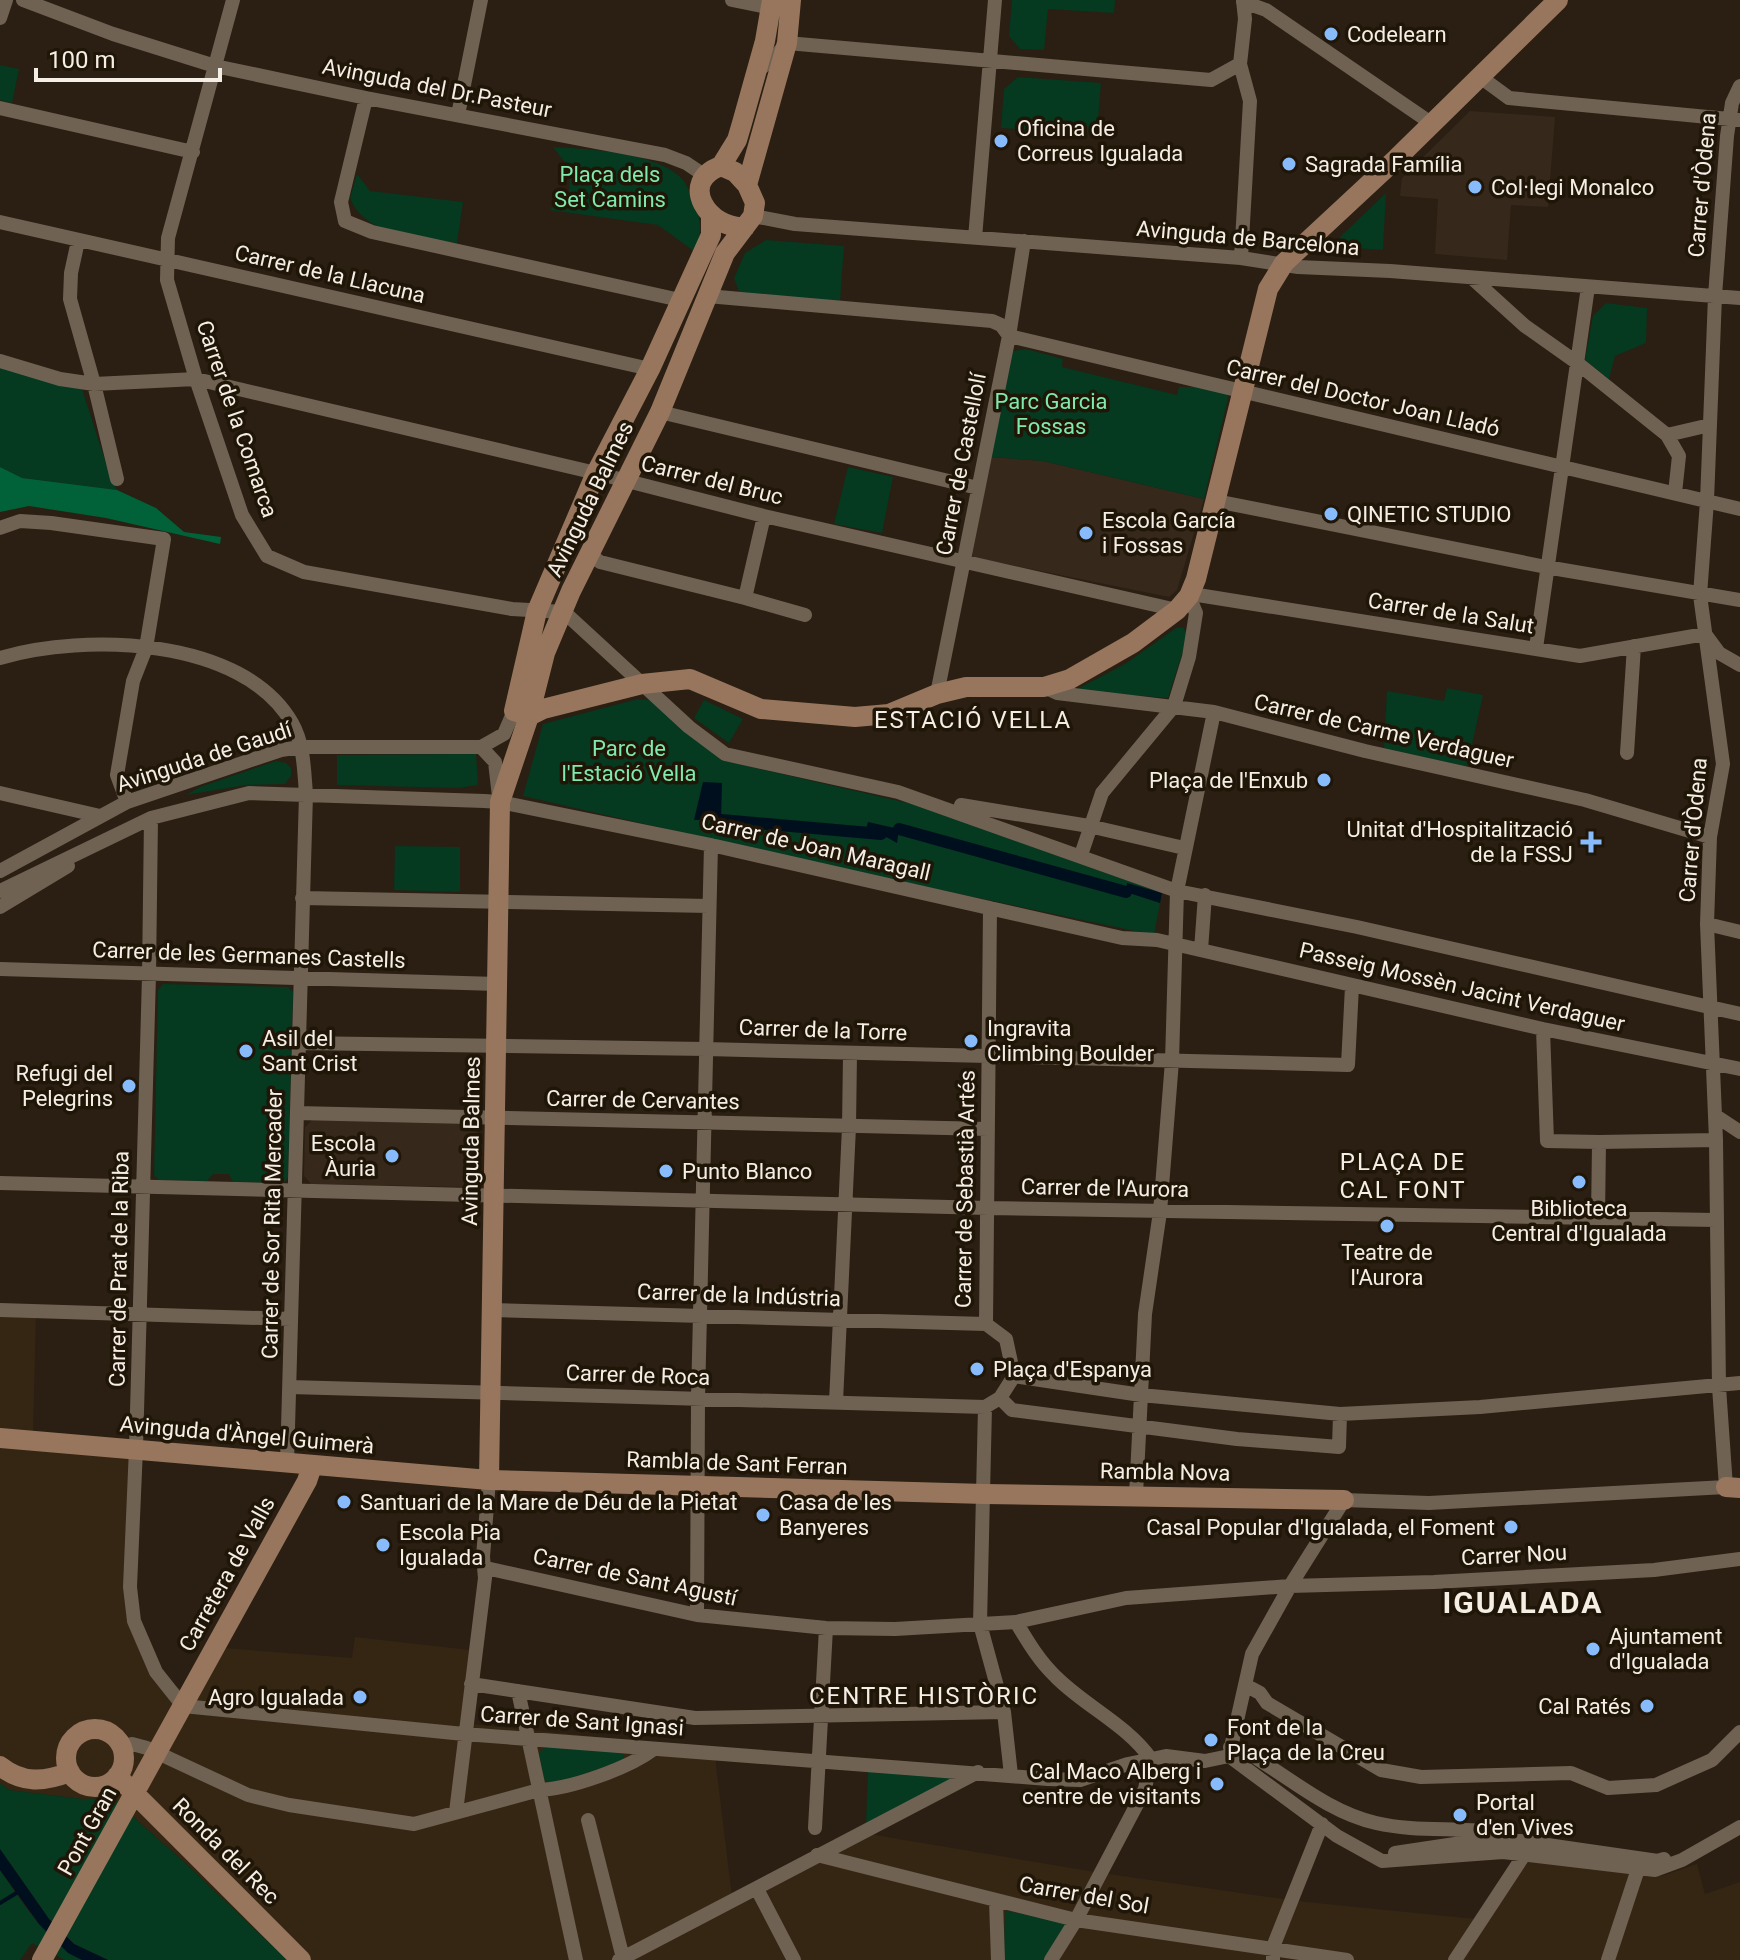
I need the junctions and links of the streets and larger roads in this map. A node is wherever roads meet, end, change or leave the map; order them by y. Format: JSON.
{"nodes":[{"id":1,"x":6,"y":0,"type":"edge"},
{"id":2,"x":23,"y":0,"type":"edge"},
{"id":3,"x":233,"y":0,"type":"edge"},
{"id":4,"x":481,"y":0,"type":"edge"},
{"id":5,"x":732,"y":0,"type":"edge"},
{"id":6,"x":995,"y":0,"type":"edge"},
{"id":7,"x":1558,"y":0,"type":"edge"},
{"id":8,"x":1243,"y":1,"type":"edge"},
{"id":9,"x":778,"y":3,"type":"edge"},
{"id":10,"x":0,"y":18,"type":"edge"},
{"id":11,"x":787,"y":43,"type":"junction"},
{"id":12,"x":1498,"y":59,"type":"junction"},
{"id":13,"x":990,"y":61,"type":"junction"},
{"id":14,"x":1240,"y":64,"type":"junction"},
{"id":15,"x":215,"y":66,"type":"junction"},
{"id":16,"x":757,"y":71,"type":"junction"},
{"id":17,"x":1479,"y":76,"type":"junction"},
{"id":18,"x":1740,"y":86,"type":"edge"},
{"id":19,"x":366,"y":98,"type":"junction"},
{"id":20,"x":1509,"y":98,"type":"junction"},
{"id":21,"x":0,"y":108,"type":"edge"},
{"id":22,"x":458,"y":115,"type":"junction"},
{"id":23,"x":1734,"y":120,"type":"edge"},
{"id":24,"x":1431,"y":123,"type":"junction"},
{"id":25,"x":193,"y":152,"type":"junction"},
{"id":26,"x":713,"y":171,"type":"junction"},
{"id":27,"x":747,"y":185,"type":"junction"},
{"id":28,"x":711,"y":215,"type":"junction"},
{"id":29,"x":0,"y":222,"type":"edge"},
{"id":30,"x":749,"y":222,"type":"junction"},
{"id":31,"x":975,"y":238,"type":"junction"},
{"id":32,"x":78,"y":241,"type":"junction"},
{"id":33,"x":1024,"y":241,"type":"junction"},
{"id":34,"x":1241,"y":258,"type":"junction"},
{"id":35,"x":166,"y":260,"type":"junction"},
{"id":36,"x":1284,"y":263,"type":"junction"},
{"id":37,"x":1472,"y":277,"type":"junction"},
{"id":38,"x":1588,"y":287,"type":"junction"},
{"id":39,"x":707,"y":296,"type":"junction"},
{"id":40,"x":1715,"y":296,"type":"junction"},
{"id":41,"x":1740,"y":298,"type":"edge"},
{"id":42,"x":680,"y":300,"type":"junction"},
{"id":43,"x":1009,"y":336,"type":"junction"},
{"id":44,"x":0,"y":361,"type":"edge"},
{"id":45,"x":1576,"y":362,"type":"junction"},
{"id":46,"x":650,"y":369,"type":"junction"},
{"id":47,"x":196,"y":379,"type":"junction"},
{"id":48,"x":94,"y":384,"type":"junction"},
{"id":49,"x":1242,"y":392,"type":"junction"},
{"id":50,"x":660,"y":412,"type":"junction"},
{"id":51,"x":1710,"y":425,"type":"junction"},
{"id":52,"x":1667,"y":435,"type":"junction"},
{"id":53,"x":1562,"y":468,"type":"junction"},
{"id":54,"x":596,"y":473,"type":"junction"},
{"id":55,"x":117,"y":479,"type":"dead end"},
{"id":56,"x":625,"y":481,"type":"junction"},
{"id":57,"x":978,"y":488,"type":"junction"},
{"id":58,"x":1675,"y":493,"type":"junction"},
{"id":59,"x":1216,"y":501,"type":"junction"},
{"id":60,"x":1707,"y":501,"type":"junction"},
{"id":61,"x":1740,"y":509,"type":"edge"},
{"id":62,"x":764,"y":516,"type":"junction"},
{"id":63,"x":0,"y":528,"type":"edge"},
{"id":64,"x":588,"y":553,"type":"junction"},
{"id":65,"x":965,"y":562,"type":"junction"},
{"id":66,"x":1546,"y":567,"type":"junction"},
{"id":67,"x":1700,"y":595,"type":"junction"},
{"id":68,"x":745,"y":598,"type":"junction"},
{"id":69,"x":1740,"y":600,"type":"edge"},
{"id":70,"x":1183,"y":603,"type":"junction"},
{"id":71,"x":537,"y":611,"type":"junction"},
{"id":72,"x":564,"y":612,"type":"junction"},
{"id":73,"x":805,"y":615,"type":"dead end"},
{"id":74,"x":1705,"y":634,"type":"junction"},
{"id":75,"x":1634,"y":646,"type":"junction"},
{"id":76,"x":146,"y":648,"type":"junction"},
{"id":77,"x":1536,"y":648,"type":"junction"},
{"id":78,"x":0,"y":658,"type":"edge"},
{"id":79,"x":1740,"y":665,"type":"edge"},
{"id":80,"x":642,"y":684,"type":"junction"},
{"id":81,"x":1044,"y":687,"type":"junction"},
{"id":82,"x":937,"y":694,"type":"junction"},
{"id":83,"x":1174,"y":706,"type":"junction"},
{"id":84,"x":1214,"y":712,"type":"junction"},
{"id":85,"x":521,"y":714,"type":"junction"},
{"id":86,"x":301,"y":747,"type":"junction"},
{"id":87,"x":481,"y":747,"type":"junction"},
{"id":88,"x":1627,"y":753,"type":"dead end"},
{"id":89,"x":0,"y":793,"type":"edge"},
{"id":90,"x":306,"y":794,"type":"junction"},
{"id":91,"x":127,"y":802,"type":"junction"},
{"id":92,"x":500,"y":802,"type":"junction"},
{"id":93,"x":944,"y":807,"type":"junction"},
{"id":94,"x":100,"y":816,"type":"junction"},
{"id":95,"x":151,"y":818,"type":"junction"},
{"id":96,"x":1089,"y":826,"type":"junction"},
{"id":97,"x":1710,"y":837,"type":"junction"},
{"id":98,"x":98,"y":845,"type":"junction"},
{"id":99,"x":711,"y":845,"type":"junction"},
{"id":100,"x":1184,"y":848,"type":"junction"},
{"id":101,"x":1081,"y":855,"type":"junction"},
{"id":102,"x":0,"y":871,"type":"edge"},
{"id":103,"x":0,"y":891,"type":"edge"},
{"id":104,"x":1177,"y":891,"type":"junction"},
{"id":105,"x":1205,"y":895,"type":"junction"},
{"id":106,"x":302,"y":898,"type":"junction"},
{"id":107,"x":498,"y":902,"type":"junction"},
{"id":108,"x":709,"y":906,"type":"junction"},
{"id":109,"x":0,"y":907,"type":"edge"},
{"id":110,"x":990,"y":908,"type":"junction"},
{"id":111,"x":1707,"y":924,"type":"junction"},
{"id":112,"x":1740,"y":932,"type":"edge"},
{"id":113,"x":1175,"y":944,"type":"junction"},
{"id":114,"x":1201,"y":950,"type":"junction"},
{"id":115,"x":0,"y":969,"type":"edge"},
{"id":116,"x":149,"y":975,"type":"junction"},
{"id":117,"x":299,"y":979,"type":"junction"},
{"id":118,"x":497,"y":984,"type":"junction"},
{"id":119,"x":1352,"y":986,"type":"junction"},
{"id":120,"x":1710,"y":1008,"type":"junction"},
{"id":121,"x":1740,"y":1014,"type":"edge"},
{"id":122,"x":1543,"y":1029,"type":"junction"},
{"id":123,"x":298,"y":1043,"type":"junction"},
{"id":124,"x":496,"y":1046,"type":"junction"},
{"id":125,"x":706,"y":1049,"type":"junction"},
{"id":126,"x":850,"y":1054,"type":"junction"},
{"id":127,"x":988,"y":1056,"type":"junction"},
{"id":128,"x":1172,"y":1061,"type":"junction"},
{"id":129,"x":1713,"y":1062,"type":"junction"},
{"id":130,"x":1740,"y":1069,"type":"edge"},
{"id":131,"x":297,"y":1113,"type":"junction"},
{"id":132,"x":1716,"y":1116,"type":"junction"},
{"id":133,"x":495,"y":1119,"type":"junction"},
{"id":134,"x":704,"y":1123,"type":"junction"},
{"id":135,"x":849,"y":1127,"type":"junction"},
{"id":136,"x":988,"y":1129,"type":"junction"},
{"id":137,"x":1740,"y":1132,"type":"edge"},
{"id":138,"x":1716,"y":1140,"type":"junction"},
{"id":139,"x":1599,"y":1142,"type":"junction"},
{"id":140,"x":0,"y":1183,"type":"edge"},
{"id":141,"x":142,"y":1188,"type":"junction"},
{"id":142,"x":295,"y":1191,"type":"junction"},
{"id":143,"x":494,"y":1194,"type":"junction"},
{"id":144,"x":703,"y":1199,"type":"junction"},
{"id":145,"x":846,"y":1204,"type":"junction"},
{"id":146,"x":988,"y":1208,"type":"junction"},
{"id":147,"x":1160,"y":1212,"type":"junction"},
{"id":148,"x":1598,"y":1218,"type":"junction"},
{"id":149,"x":1716,"y":1220,"type":"junction"},
{"id":150,"x":0,"y":1310,"type":"edge"},
{"id":151,"x":492,"y":1310,"type":"junction"},
{"id":152,"x":140,"y":1316,"type":"junction"},
{"id":153,"x":701,"y":1316,"type":"junction"},
{"id":154,"x":291,"y":1319,"type":"junction"},
{"id":155,"x":841,"y":1321,"type":"junction"},
{"id":156,"x":986,"y":1324,"type":"junction"},
{"id":157,"x":1014,"y":1376,"type":"junction"},
{"id":158,"x":1740,"y":1383,"type":"edge"},
{"id":159,"x":290,"y":1387,"type":"junction"},
{"id":160,"x":1719,"y":1387,"type":"junction"},
{"id":161,"x":490,"y":1392,"type":"junction"},
{"id":162,"x":1141,"y":1395,"type":"junction"},
{"id":163,"x":1000,"y":1398,"type":"junction"},
{"id":164,"x":698,"y":1399,"type":"junction"},
{"id":165,"x":836,"y":1402,"type":"junction"},
{"id":166,"x":985,"y":1407,"type":"junction"},
{"id":167,"x":1340,"y":1414,"type":"junction"},
{"id":168,"x":1140,"y":1428,"type":"junction"},
{"id":169,"x":0,"y":1438,"type":"edge"},
{"id":170,"x":136,"y":1448,"type":"junction"},
{"id":171,"x":287,"y":1463,"type":"junction"},
{"id":172,"x":312,"y":1466,"type":"junction"},
{"id":173,"x":489,"y":1480,"type":"junction"},
{"id":174,"x":697,"y":1486,"type":"junction"},
{"id":175,"x":1733,"y":1488,"type":"edge"},
{"id":176,"x":985,"y":1494,"type":"junction"},
{"id":177,"x":1136,"y":1495,"type":"junction"},
{"id":178,"x":1344,"y":1500,"type":"junction"},
{"id":179,"x":1740,"y":1559,"type":"edge"},
{"id":180,"x":486,"y":1568,"type":"junction"},
{"id":181,"x":1290,"y":1586,"type":"junction"},
{"id":182,"x":1263,"y":1589,"type":"joint"},
{"id":183,"x":697,"y":1615,"type":"junction"},
{"id":184,"x":1016,"y":1622,"type":"junction"},
{"id":185,"x":980,"y":1624,"type":"junction"},
{"id":186,"x":826,"y":1628,"type":"junction"},
{"id":187,"x":471,"y":1684,"type":"junction"},
{"id":188,"x":1245,"y":1685,"type":"junction"},
{"id":189,"x":518,"y":1691,"type":"junction"},
{"id":190,"x":1004,"y":1712,"type":"junction"},
{"id":191,"x":179,"y":1715,"type":"junction"},
{"id":192,"x":820,"y":1715,"type":"junction"},
{"id":193,"x":1740,"y":1732,"type":"edge"},
{"id":194,"x":464,"y":1734,"type":"junction"},
{"id":195,"x":527,"y":1738,"type":"junction"},
{"id":196,"x":121,"y":1747,"type":"junction"},
{"id":197,"x":654,"y":1749,"type":"junction"},
{"id":198,"x":1230,"y":1752,"type":"junction"},
{"id":199,"x":817,"y":1759,"type":"junction"},
{"id":200,"x":1151,"y":1759,"type":"junction"},
{"id":201,"x":0,"y":1766,"type":"edge"},
{"id":202,"x":70,"y":1772,"type":"junction"},
{"id":203,"x":978,"y":1772,"type":"junction"},
{"id":204,"x":1011,"y":1775,"type":"junction"},
{"id":205,"x":117,"y":1776,"type":"junction"},
{"id":206,"x":539,"y":1790,"type":"junction"},
{"id":207,"x":456,"y":1812,"type":"junction"},
{"id":208,"x":588,"y":1820,"type":"dead end"},
{"id":209,"x":1322,"y":1824,"type":"junction"},
{"id":210,"x":1740,"y":1827,"type":"edge"},
{"id":211,"x":815,"y":1828,"type":"dead end"},
{"id":212,"x":1522,"y":1848,"type":"junction"},
{"id":213,"x":1699,"y":1850,"type":"junction"},
{"id":214,"x":817,"y":1855,"type":"junction"},
{"id":215,"x":1638,"y":1869,"type":"junction"},
{"id":216,"x":757,"y":1889,"type":"junction"},
{"id":217,"x":996,"y":1901,"type":"junction"},
{"id":218,"x":1076,"y":1920,"type":"junction"},
{"id":219,"x":1273,"y":1954,"type":"edge"},
{"id":220,"x":621,"y":1959,"type":"edge"},
{"id":221,"x":42,"y":1960,"type":"edge"},
{"id":222,"x":301,"y":1960,"type":"edge"},
{"id":223,"x":576,"y":1960,"type":"edge"},
{"id":224,"x":794,"y":1960,"type":"edge"},
{"id":225,"x":998,"y":1960,"type":"edge"},
{"id":226,"x":1051,"y":1960,"type":"edge"},
{"id":227,"x":1347,"y":1960,"type":"edge"},
{"id":228,"x":1455,"y":1960,"type":"edge"},
{"id":229,"x":1608,"y":1960,"type":"edge"}],
"edges":[{"from":1,"to":10,"type":"street"},
{"from":2,"to":15,"type":"street","name":"Avinguda del Dr.Pasteur"},
{"from":3,"to":15,"type":"street","name":"Carrer de la Comarca"},
{"from":4,"to":22,"type":"street"},
{"from":5,"to":9,"type":"street"},
{"from":6,"to":13,"type":"street"},
{"from":7,"to":12,"type":"street"},
{"from":8,"to":14,"type":"street"},
{"from":8,"to":24,"type":"street"},
{"from":9,"to":11,"type":"street"},
{"from":9,"to":16,"type":"street"},
{"from":11,"to":13,"type":"street"},
{"from":11,"to":16,"type":"street"},
{"from":11,"to":27,"type":"street"},
{"from":12,"to":17,"type":"street"},
{"from":12,"to":20,"type":"street"},
{"from":13,"to":14,"type":"street"},
{"from":13,"to":31,"type":"street"},
{"from":14,"to":34,"type":"street"},
{"from":15,"to":19,"type":"street","name":"Avinguda del Dr.Pasteur"},
{"from":15,"to":25,"type":"street","name":"Carrer de la Comarca"},
{"from":16,"to":26,"type":"street"},
{"from":17,"to":20,"type":"street"},
{"from":17,"to":24,"type":"street"},
{"from":18,"to":23,"type":"street","name":"Carrer d'Òdena"},
{"from":19,"to":22,"type":"street","name":"Avinguda del Dr.Pasteur"},
{"from":19,"to":42,"type":"street"},
{"from":20,"to":23,"type":"street"},
{"from":21,"to":25,"type":"street"},
{"from":22,"to":26,"type":"street","name":"Avinguda del Dr.Pasteur"},
{"from":23,"to":40,"type":"street","name":"Carrer d'Òdena"},
{"from":24,"to":36,"type":"street"},
{"from":25,"to":35,"type":"street","name":"Carrer de la Comarca"},
{"from":26,"to":27,"type":"street"},
{"from":26,"to":28,"type":"street"},
{"from":27,"to":30,"type":"street"},
{"from":28,"to":30,"type":"street"},
{"from":28,"to":42,"type":"street","name":"Avinguda Balmes"},
{"from":29,"to":32,"type":"street","name":"Carrer de la Llacuna"},
{"from":30,"to":31,"type":"street","name":"Avinguda de Barcelona"},
{"from":30,"to":39,"type":"street","name":"Avinguda Balmes"},
{"from":31,"to":33,"type":"street","name":"Avinguda de Barcelona"},
{"from":32,"to":35,"type":"street","name":"Carrer de la Llacuna"},
{"from":32,"to":48,"type":"street"},
{"from":33,"to":34,"type":"street","name":"Avinguda de Barcelona"},
{"from":33,"to":43,"type":"street","name":"Carrer de Castellolí"},
{"from":34,"to":36,"type":"street","name":"Avinguda de Barcelona"},
{"from":35,"to":46,"type":"street","name":"Carrer de la Llacuna"},
{"from":35,"to":47,"type":"street","name":"Carrer de la Comarca"},
{"from":36,"to":37,"type":"street","name":"Avinguda de Barcelona"},
{"from":36,"to":49,"type":"street"},
{"from":37,"to":38,"type":"street","name":"Avinguda de Barcelona"},
{"from":37,"to":45,"type":"street"},
{"from":38,"to":40,"type":"street","name":"Avinguda de Barcelona"},
{"from":38,"to":45,"type":"street"},
{"from":39,"to":43,"type":"street","name":"Carrer del Doctor Joan Lladó"},
{"from":39,"to":50,"type":"street","name":"Avinguda Balmes"},
{"from":40,"to":41,"type":"street","name":"Avinguda de Barcelona"},
{"from":40,"to":51,"type":"street","name":"Carrer d'Òdena"},
{"from":42,"to":46,"type":"street","name":"Avinguda Balmes"},
{"from":43,"to":49,"type":"street","name":"Carrer del Doctor Joan Lladó"},
{"from":43,"to":57,"type":"street","name":"Carrer de Castellolí"},
{"from":44,"to":48,"type":"street","name":"Carrer del Bruc"},
{"from":45,"to":52,"type":"street"},
{"from":45,"to":53,"type":"street"},
{"from":46,"to":54,"type":"street","name":"Avinguda Balmes"},
{"from":47,"to":48,"type":"street","name":"Carrer del Bruc"},
{"from":47,"to":54,"type":"street","name":"Carrer del Bruc"},
{"from":47,"to":71,"type":"street","name":"Carrer de la Comarca"},
{"from":48,"to":55,"type":"street"},
{"from":49,"to":53,"type":"street","name":"Carrer del Doctor Joan Lladó"},
{"from":49,"to":59,"type":"street"},
{"from":50,"to":56,"type":"street","name":"Avinguda Balmes"},
{"from":50,"to":57,"type":"street"},
{"from":51,"to":52,"type":"street"},
{"from":51,"to":60,"type":"street","name":"Carrer d'Òdena"},
{"from":52,"to":58,"type":"street"},
{"from":53,"to":58,"type":"street","name":"Carrer del Doctor Joan Lladó"},
{"from":53,"to":66,"type":"street"},
{"from":54,"to":56,"type":"street","name":"Carrer del Bruc"},
{"from":54,"to":71,"type":"street","name":"Avinguda Balmes"},
{"from":56,"to":62,"type":"street","name":"Carrer del Bruc"},
{"from":56,"to":64,"type":"street","name":"Avinguda Balmes"},
{"from":57,"to":65,"type":"street","name":"Carrer de Castellolí"},
{"from":58,"to":60,"type":"street","name":"Carrer del Doctor Joan Lladó"},
{"from":59,"to":66,"type":"street"},
{"from":59,"to":70,"type":"street"},
{"from":60,"to":61,"type":"street","name":"Carrer del Doctor Joan Lladó"},
{"from":60,"to":67,"type":"street","name":"Carrer d'Òdena"},
{"from":62,"to":65,"type":"street","name":"Carrer del Bruc"},
{"from":62,"to":68,"type":"street"},
{"from":63,"to":76,"type":"street"},
{"from":64,"to":68,"type":"street"},
{"from":64,"to":72,"type":"street","name":"Avinguda Balmes"},
{"from":65,"to":70,"type":"street","name":"Carrer del Bruc"},
{"from":65,"to":82,"type":"street","name":"Carrer de Castellolí"},
{"from":66,"to":67,"type":"street"},
{"from":66,"to":77,"type":"street"},
{"from":67,"to":69,"type":"street"},
{"from":67,"to":74,"type":"street","name":"Carrer d'Òdena"},
{"from":68,"to":73,"type":"street"},
{"from":70,"to":77,"type":"street","name":"Carrer de la Salut"},
{"from":70,"to":81,"type":"street"},
{"from":70,"to":83,"type":"street"},
{"from":71,"to":72,"type":"street","name":"Carrer de la Comarca"},
{"from":71,"to":85,"type":"street","name":"Avinguda Balmes"},
{"from":72,"to":80,"type":"street"},
{"from":72,"to":85,"type":"street","name":"Avinguda Balmes"},
{"from":74,"to":75,"type":"street","name":"Carrer de la Salut"},
{"from":74,"to":79,"type":"street"},
{"from":74,"to":97,"type":"street","name":"Carrer d'Òdena"},
{"from":75,"to":77,"type":"street","name":"Carrer de la Salut"},
{"from":75,"to":88,"type":"street"},
{"from":76,"to":78,"type":"street","name":"Carrer de Sor Rita Mercader"},
{"from":76,"to":86,"type":"street","name":"Carrer de Sor Rita Mercader"},
{"from":76,"to":91,"type":"street"},
{"from":80,"to":82,"type":"street"},
{"from":80,"to":85,"type":"street"},
{"from":80,"to":93,"type":"street"},
{"from":81,"to":82,"type":"street"},
{"from":81,"to":83,"type":"street","name":"Carrer de Carme Verdaguer"},
{"from":83,"to":84,"type":"street","name":"Carrer de Carme Verdaguer"},
{"from":83,"to":96,"type":"street"},
{"from":84,"to":97,"type":"street","name":"Carrer de Carme Verdaguer"},
{"from":84,"to":100,"type":"street"},
{"from":85,"to":87,"type":"street"},
{"from":85,"to":92,"type":"street","name":"Avinguda Balmes"},
{"from":86,"to":87,"type":"street","name":"Avinguda de Gaudí"},
{"from":86,"to":90,"type":"street","name":"Carrer de Sor Rita Mercader"},
{"from":86,"to":91,"type":"street","name":"Avinguda de Gaudí"},
{"from":87,"to":92,"type":"street","name":"Avinguda Balmes"},
{"from":89,"to":94,"type":"street"},
{"from":90,"to":92,"type":"street","name":"Avinguda de Gaudí"},
{"from":90,"to":95,"type":"street","name":"Avinguda de Gaudí"},
{"from":90,"to":106,"type":"street","name":"Carrer de Sor Rita Mercader"},
{"from":91,"to":94,"type":"street","name":"Avinguda de Gaudí"},
{"from":92,"to":99,"type":"street","name":"Carrer de Joan Maragall"},
{"from":92,"to":107,"type":"street","name":"Avinguda Balmes"},
{"from":93,"to":96,"type":"street"},
{"from":93,"to":101,"type":"street","name":"Passeig Mossèn Jacint Verdaguer"},
{"from":94,"to":102,"type":"street","name":"Avinguda de Gaudí"},
{"from":95,"to":98,"type":"street","name":"Avinguda de Gaudí"},
{"from":95,"to":116,"type":"street","name":"Carrer de Prat de la Riba"},
{"from":96,"to":100,"type":"street"},
{"from":96,"to":101,"type":"street"},
{"from":97,"to":111,"type":"street","name":"Carrer d'Òdena"},
{"from":98,"to":103,"type":"street","name":"Avinguda de Gaudí"},
{"from":98,"to":109,"type":"street","name":"Avinguda de Gaudí"},
{"from":99,"to":108,"type":"street"},
{"from":99,"to":110,"type":"street","name":"Carrer de Joan Maragall"},
{"from":100,"to":104,"type":"street"},
{"from":101,"to":104,"type":"street","name":"Passeig Mossèn Jacint Verdaguer"},
{"from":104,"to":105,"type":"street","name":"Passeig Mossèn Jacint Verdaguer"},
{"from":104,"to":113,"type":"street"},
{"from":105,"to":114,"type":"street"},
{"from":105,"to":120,"type":"street","name":"Passeig Mossèn Jacint Verdaguer"},
{"from":106,"to":107,"type":"street"},
{"from":106,"to":117,"type":"street","name":"Carrer de Sor Rita Mercader"},
{"from":107,"to":108,"type":"street"},
{"from":107,"to":118,"type":"street","name":"Avinguda Balmes"},
{"from":108,"to":125,"type":"street"},
{"from":110,"to":113,"type":"street","name":"Carrer de Joan Maragall"},
{"from":110,"to":127,"type":"street","name":"Carrer de Sebastià Artés"},
{"from":111,"to":112,"type":"street"},
{"from":111,"to":120,"type":"street","name":"Carrer d'Òdena"},
{"from":113,"to":114,"type":"street","name":"Passeig Mossèn Jacint Verdaguer"},
{"from":113,"to":128,"type":"street"},
{"from":114,"to":119,"type":"street","name":"Passeig Mossèn Jacint Verdaguer"},
{"from":115,"to":116,"type":"street","name":"Carrer de les Germanes Castells"},
{"from":116,"to":117,"type":"street","name":"Carrer de les Germanes Castells"},
{"from":116,"to":141,"type":"street","name":"Carrer de Prat de la Riba"},
{"from":117,"to":118,"type":"street","name":"Carrer de les Germanes Castells"},
{"from":117,"to":123,"type":"street","name":"Carrer de Sor Rita Mercader"},
{"from":118,"to":124,"type":"street","name":"Avinguda Balmes"},
{"from":119,"to":122,"type":"street","name":"Passeig Mossèn Jacint Verdaguer"},
{"from":119,"to":128,"type":"street","name":"Carrer de la Torre"},
{"from":120,"to":121,"type":"street","name":"Passeig Mossèn Jacint Verdaguer"},
{"from":120,"to":129,"type":"street","name":"Carrer d'Òdena"},
{"from":122,"to":129,"type":"street","name":"Passeig Mossèn Jacint Verdaguer"},
{"from":122,"to":139,"type":"street"},
{"from":123,"to":124,"type":"street","name":"Carrer de la Torre"},
{"from":123,"to":131,"type":"street","name":"Carrer de Sor Rita Mercader"},
{"from":124,"to":125,"type":"street","name":"Carrer de la Torre"},
{"from":124,"to":133,"type":"street","name":"Avinguda Balmes"},
{"from":125,"to":126,"type":"street","name":"Carrer de la Torre"},
{"from":125,"to":134,"type":"street"},
{"from":126,"to":127,"type":"street","name":"Carrer de la Torre"},
{"from":126,"to":135,"type":"street"},
{"from":127,"to":128,"type":"street","name":"Carrer de la Torre"},
{"from":127,"to":136,"type":"street","name":"Carrer de Sebastià Artés"},
{"from":128,"to":147,"type":"street"},
{"from":129,"to":130,"type":"street","name":"Passeig Mossèn Jacint Verdaguer"},
{"from":129,"to":132,"type":"street","name":"Carrer d'Òdena"},
{"from":131,"to":133,"type":"street","name":"Carrer de Cervantes"},
{"from":131,"to":142,"type":"street","name":"Carrer de Sor Rita Mercader"},
{"from":132,"to":137,"type":"street"},
{"from":132,"to":138,"type":"street","name":"Carrer d'Òdena"},
{"from":133,"to":134,"type":"street","name":"Carrer de Cervantes"},
{"from":133,"to":143,"type":"street","name":"Avinguda Balmes"},
{"from":134,"to":135,"type":"street","name":"Carrer de Cervantes"},
{"from":134,"to":144,"type":"street"},
{"from":135,"to":136,"type":"street","name":"Carrer de Cervantes"},
{"from":135,"to":145,"type":"street"},
{"from":136,"to":146,"type":"street","name":"Carrer de Sebastià Artés"},
{"from":138,"to":139,"type":"street"},
{"from":138,"to":149,"type":"street","name":"Carrer d'Òdena"},
{"from":139,"to":148,"type":"street"},
{"from":140,"to":141,"type":"street","name":"Carrer de l'Aurora"},
{"from":141,"to":142,"type":"street","name":"Carrer de l'Aurora"},
{"from":141,"to":152,"type":"street","name":"Carrer de Prat de la Riba"},
{"from":142,"to":143,"type":"street","name":"Carrer de l'Aurora"},
{"from":142,"to":154,"type":"street","name":"Carrer de Sor Rita Mercader"},
{"from":143,"to":144,"type":"street","name":"Carrer de l'Aurora"},
{"from":143,"to":151,"type":"street","name":"Avinguda Balmes"},
{"from":144,"to":145,"type":"street","name":"Carrer de l'Aurora"},
{"from":144,"to":153,"type":"street"},
{"from":145,"to":146,"type":"street","name":"Carrer de l'Aurora"},
{"from":145,"to":155,"type":"street"},
{"from":146,"to":147,"type":"street","name":"Carrer de l'Aurora"},
{"from":146,"to":156,"type":"street","name":"Carrer de Sebastià Artés"},
{"from":147,"to":148,"type":"street","name":"Carrer de l'Aurora"},
{"from":147,"to":162,"type":"street"},
{"from":148,"to":149,"type":"street","name":"Carrer de l'Aurora"},
{"from":149,"to":160,"type":"street","name":"Carrer d'Òdena"},
{"from":150,"to":152,"type":"street"},
{"from":151,"to":153,"type":"street","name":"Carrer de la Indústria"},
{"from":151,"to":161,"type":"street","name":"Avinguda Balmes"},
{"from":152,"to":154,"type":"street"},
{"from":152,"to":170,"type":"street","name":"Carrer de Prat de la Riba"},
{"from":153,"to":155,"type":"street","name":"Carrer de la Indústria"},
{"from":153,"to":164,"type":"street"},
{"from":154,"to":159,"type":"street","name":"Carrer de Sor Rita Mercader"},
{"from":155,"to":156,"type":"street","name":"Carrer de la Indústria"},
{"from":155,"to":165,"type":"street"},
{"from":156,"to":157,"type":"street","name":"Carrer de Sebastià Artés"},
{"from":157,"to":162,"type":"street"},
{"from":157,"to":163,"type":"street"},
{"from":158,"to":160,"type":"street"},
{"from":159,"to":161,"type":"street","name":"Carrer de Roca"},
{"from":159,"to":171,"type":"street","name":"Carrer de Sor Rita Mercader"},
{"from":160,"to":167,"type":"street"},
{"from":160,"to":175,"type":"street","name":"Carrer d'Òdena"},
{"from":161,"to":164,"type":"street","name":"Carrer de Roca"},
{"from":161,"to":173,"type":"street","name":"Avinguda Balmes"},
{"from":162,"to":167,"type":"street"},
{"from":162,"to":168,"type":"street"},
{"from":163,"to":166,"type":"street"},
{"from":163,"to":168,"type":"street"},
{"from":164,"to":165,"type":"street","name":"Carrer de Roca"},
{"from":164,"to":174,"type":"street"},
{"from":165,"to":166,"type":"street","name":"Carrer de Roca"},
{"from":166,"to":176,"type":"street"},
{"from":167,"to":168,"type":"street"},
{"from":168,"to":177,"type":"street"},
{"from":169,"to":170,"type":"street","name":"Avinguda d'Àngel Guimerà"},
{"from":170,"to":171,"type":"street","name":"Avinguda d'Àngel Guimerà"},
{"from":170,"to":191,"type":"street","name":"Carrer de Prat de la Riba"},
{"from":171,"to":172,"type":"street","name":"Avinguda d'Àngel Guimerà"},
{"from":172,"to":173,"type":"street","name":"Avinguda d'Àngel Guimerà"},
{"from":172,"to":191,"type":"street","name":"Carretera de Valls"},
{"from":173,"to":174,"type":"street","name":"Rambla de Sant Ferran"},
{"from":173,"to":180,"type":"street"},
{"from":174,"to":176,"type":"street","name":"Rambla de Sant Ferran"},
{"from":174,"to":183,"type":"street"},
{"from":175,"to":178,"type":"street"},
{"from":176,"to":177,"type":"street","name":"Rambla Nova"},
{"from":176,"to":185,"type":"street"},
{"from":177,"to":178,"type":"street","name":"Rambla Nova"},
{"from":178,"to":181,"type":"street"},
{"from":179,"to":181,"type":"street","name":"Carrer Nou"},
{"from":180,"to":183,"type":"street","name":"Carrer de Sant Agustí"},
{"from":180,"to":187,"type":"street"},
{"from":181,"to":182,"type":"street","name":"Carrer Nou"},
{"from":181,"to":188,"type":"street"},
{"from":182,"to":184,"type":"street","name":"Carrer de Sant Agustí"},
{"from":183,"to":186,"type":"street","name":"Carrer de Sant Agustí"},
{"from":184,"to":185,"type":"street","name":"Carrer de Sant Agustí"},
{"from":184,"to":200,"type":"street"},
{"from":185,"to":186,"type":"street","name":"Carrer de Sant Agustí"},
{"from":185,"to":190,"type":"street"},
{"from":186,"to":192,"type":"street"},
{"from":187,"to":189,"type":"street"},
{"from":187,"to":194,"type":"street"},
{"from":188,"to":193,"type":"street"},
{"from":188,"to":198,"type":"street"},
{"from":189,"to":192,"type":"street"},
{"from":189,"to":195,"type":"street"},
{"from":190,"to":192,"type":"street"},
{"from":190,"to":204,"type":"street"},
{"from":191,"to":194,"type":"street","name":"Carrer de Sant Ignasi"},
{"from":191,"to":221,"type":"street","name":"Pont Gran"},
{"from":192,"to":199,"type":"street"},
{"from":194,"to":195,"type":"street","name":"Carrer de Sant Ignasi"},
{"from":194,"to":207,"type":"street"},
{"from":195,"to":197,"type":"street","name":"Carrer de Sant Ignasi"},
{"from":195,"to":206,"type":"street"},
{"from":196,"to":202,"type":"street"},
{"from":196,"to":205,"type":"street"},
{"from":196,"to":207,"type":"street"},
{"from":197,"to":199,"type":"street","name":"Carrer de Sant Ignasi"},
{"from":197,"to":206,"type":"street"},
{"from":198,"to":200,"type":"street","name":"Carrer de Sant Ignasi"},
{"from":198,"to":209,"type":"street"},
{"from":198,"to":212,"type":"street"},
{"from":199,"to":203,"type":"street","name":"Carrer de Sant Ignasi"},
{"from":199,"to":211,"type":"street"},
{"from":200,"to":204,"type":"street","name":"Carrer de Sant Ignasi"},
{"from":200,"to":218,"type":"street"},
{"from":201,"to":202,"type":"street"},
{"from":202,"to":205,"type":"street"},
{"from":203,"to":204,"type":"street","name":"Carrer de Sant Ignasi"},
{"from":203,"to":214,"type":"street"},
{"from":205,"to":222,"type":"street","name":"Ronda del Rec"},
{"from":206,"to":207,"type":"street"},
{"from":206,"to":223,"type":"street"},
{"from":208,"to":220,"type":"street"},
{"from":209,"to":212,"type":"street"},
{"from":209,"to":219,"type":"street"},
{"from":210,"to":213,"type":"street"},
{"from":212,"to":213,"type":"street"},
{"from":212,"to":215,"type":"street"},
{"from":212,"to":228,"type":"street"},
{"from":213,"to":215,"type":"street"},
{"from":214,"to":216,"type":"street"},
{"from":214,"to":217,"type":"street","name":"Carrer del Sol"},
{"from":215,"to":229,"type":"street"},
{"from":216,"to":220,"type":"street"},
{"from":216,"to":224,"type":"street"},
{"from":217,"to":218,"type":"street","name":"Carrer del Sol"},
{"from":217,"to":225,"type":"street"},
{"from":218,"to":219,"type":"street","name":"Carrer del Sol"},
{"from":218,"to":226,"type":"street"},
{"from":219,"to":227,"type":"street","name":"Carrer del Sol"}]}
